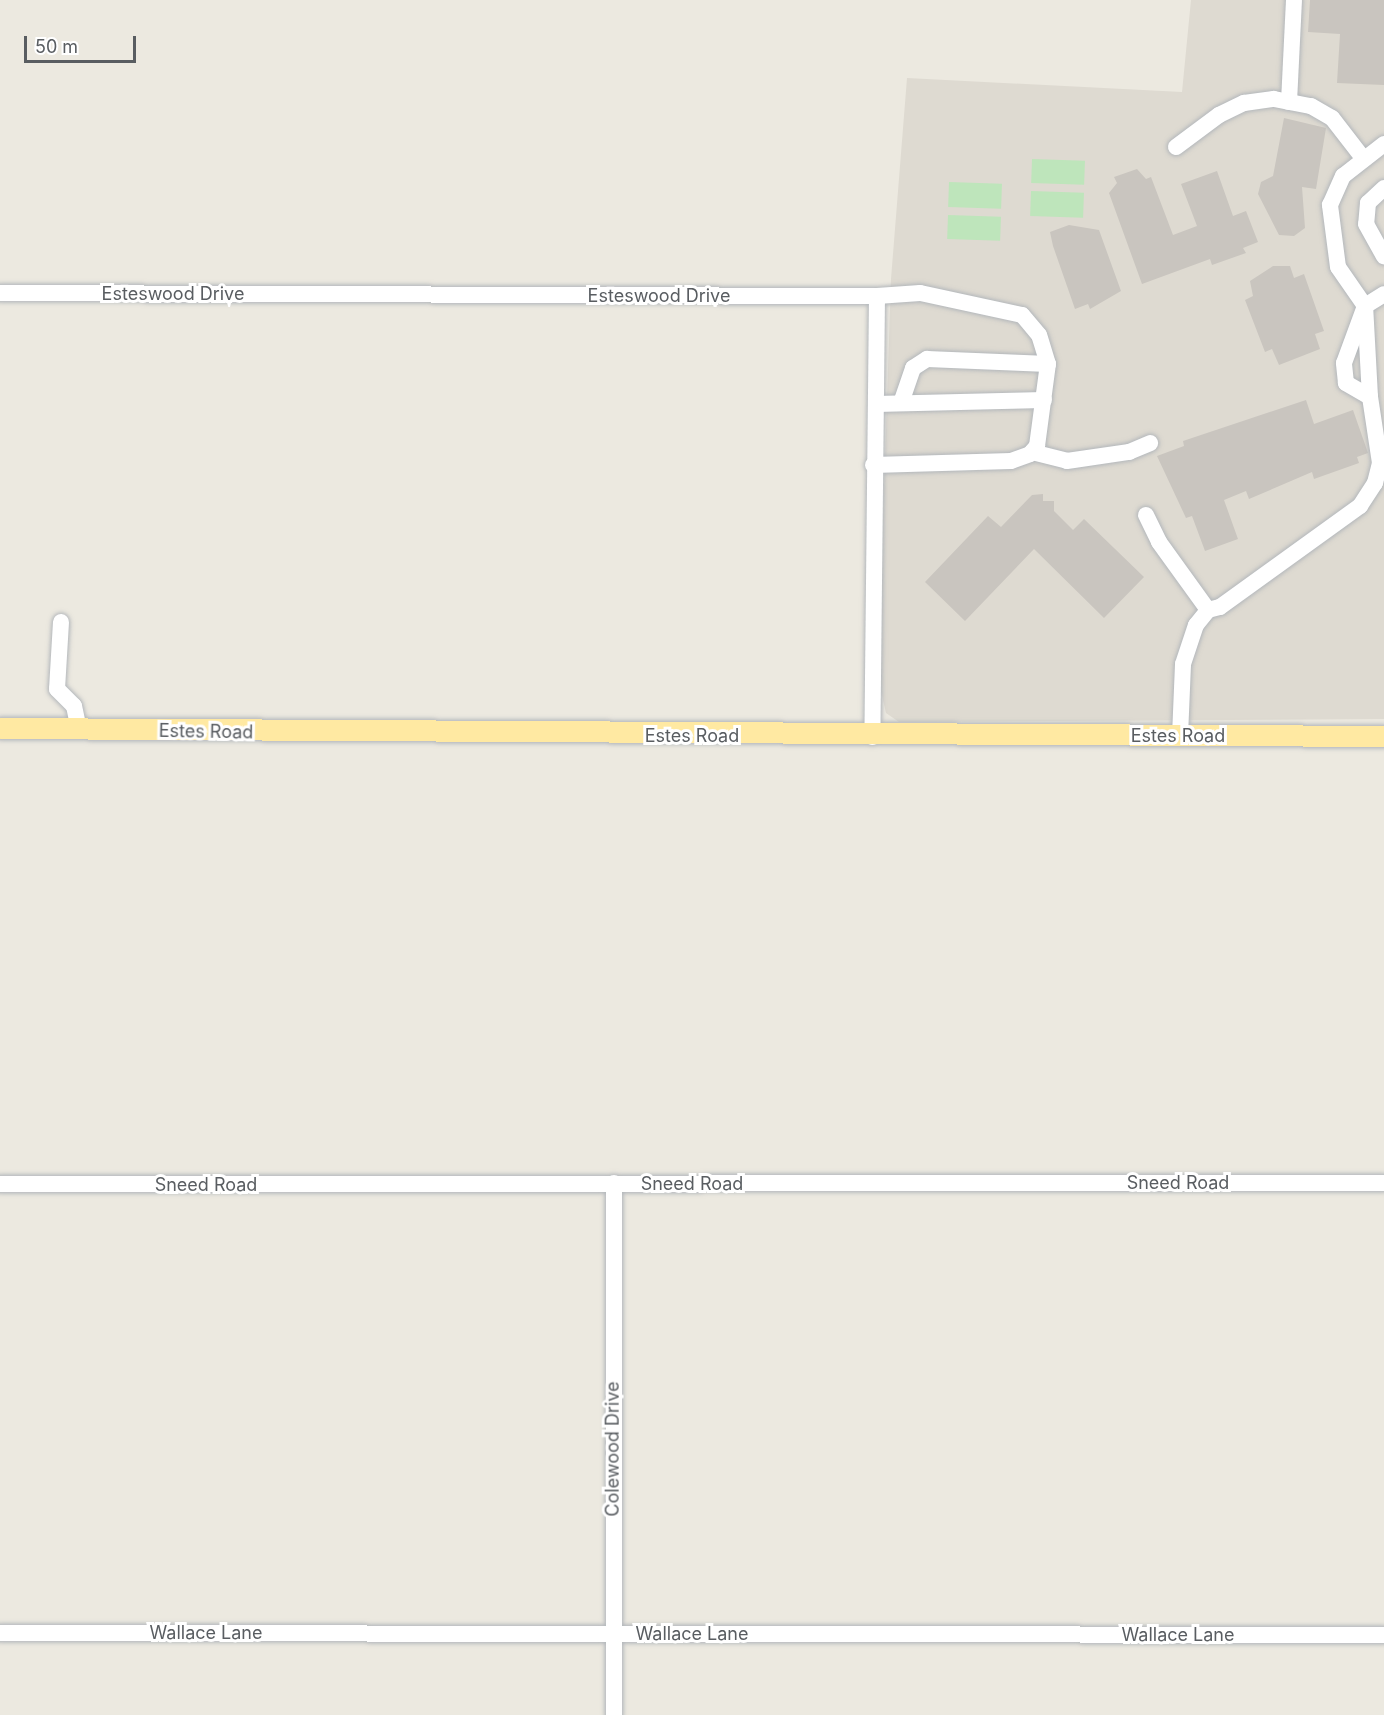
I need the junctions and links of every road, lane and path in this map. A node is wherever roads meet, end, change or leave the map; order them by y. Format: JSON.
{"nodes":[{"id":1,"x":1294,"y":0,"type":"edge"},
{"id":2,"x":1289,"y":102,"type":"junction"},
{"id":3,"x":1384,"y":144,"type":"edge"},
{"id":4,"x":1176,"y":147,"type":"dead end"},
{"id":5,"x":1363,"y":158,"type":"junction"},
{"id":6,"x":1384,"y":188,"type":"edge"},
{"id":7,"x":1384,"y":256,"type":"edge"},
{"id":8,"x":0,"y":293,"type":"edge"},
{"id":9,"x":1384,"y":294,"type":"edge"},
{"id":10,"x":877,"y":297,"type":"junction"},
{"id":11,"x":1365,"y":306,"type":"junction"},
{"id":12,"x":1048,"y":364,"type":"junction"},
{"id":13,"x":1370,"y":397,"type":"junction"},
{"id":14,"x":1044,"y":400,"type":"junction"},
{"id":15,"x":901,"y":403,"type":"junction"},
{"id":16,"x":876,"y":404,"type":"junction"},
{"id":17,"x":1150,"y":442,"type":"dead end"},
{"id":18,"x":1032,"y":452,"type":"junction"},
{"id":19,"x":873,"y":465,"type":"junction"},
{"id":20,"x":1146,"y":515,"type":"dead end"},
{"id":21,"x":1208,"y":610,"type":"junction"},
{"id":22,"x":61,"y":622,"type":"dead end"},
{"id":23,"x":0,"y":728,"type":"edge"},
{"id":24,"x":79,"y":730,"type":"junction"},
{"id":25,"x":1384,"y":735,"type":"edge"},
{"id":26,"x":1180,"y":736,"type":"junction"},
{"id":27,"x":872,"y":737,"type":"junction"},
{"id":28,"x":1384,"y":1183,"type":"edge"},
{"id":29,"x":0,"y":1184,"type":"edge"},
{"id":30,"x":614,"y":1184,"type":"junction"},
{"id":31,"x":0,"y":1633,"type":"edge"},
{"id":32,"x":613,"y":1634,"type":"junction"},
{"id":33,"x":1384,"y":1635,"type":"edge"},
{"id":34,"x":614,"y":1715,"type":"edge"}],
"edges":[{"from":1,"to":2,"type":"street"},
{"from":2,"to":4,"type":"street"},
{"from":2,"to":5,"type":"street"},
{"from":3,"to":5,"type":"street"},
{"from":5,"to":11,"type":"street"},
{"from":6,"to":7,"type":"street"},
{"from":8,"to":10,"type":"street","name":"Esteswood Drive"},
{"from":9,"to":11,"type":"street"},
{"from":10,"to":12,"type":"street","name":"Esteswood Drive"},
{"from":10,"to":16,"type":"street"},
{"from":11,"to":13,"type":"street"},
{"from":11,"to":13,"type":"street"},
{"from":12,"to":14,"type":"street"},
{"from":12,"to":15,"type":"street"},
{"from":13,"to":21,"type":"street"},
{"from":14,"to":15,"type":"street"},
{"from":14,"to":18,"type":"street"},
{"from":15,"to":16,"type":"street"},
{"from":16,"to":19,"type":"street"},
{"from":17,"to":18,"type":"street"},
{"from":18,"to":19,"type":"street"},
{"from":19,"to":27,"type":"street"},
{"from":20,"to":21,"type":"street"},
{"from":21,"to":26,"type":"street"},
{"from":22,"to":24,"type":"street"},
{"from":23,"to":24,"type":"main road","name":"Estes Road"},
{"from":24,"to":27,"type":"main road","name":"Estes Road"},
{"from":25,"to":26,"type":"main road","name":"Estes Road"},
{"from":26,"to":27,"type":"main road","name":"Estes Road"},
{"from":28,"to":30,"type":"street","name":"Sneed Road"},
{"from":29,"to":30,"type":"street","name":"Sneed Road"},
{"from":30,"to":32,"type":"street","name":"Colewood Drive"},
{"from":31,"to":32,"type":"street","name":"Wallace Lane"},
{"from":32,"to":33,"type":"street","name":"Wallace Lane"},
{"from":32,"to":34,"type":"street","name":"Colewood Drive"}]}
